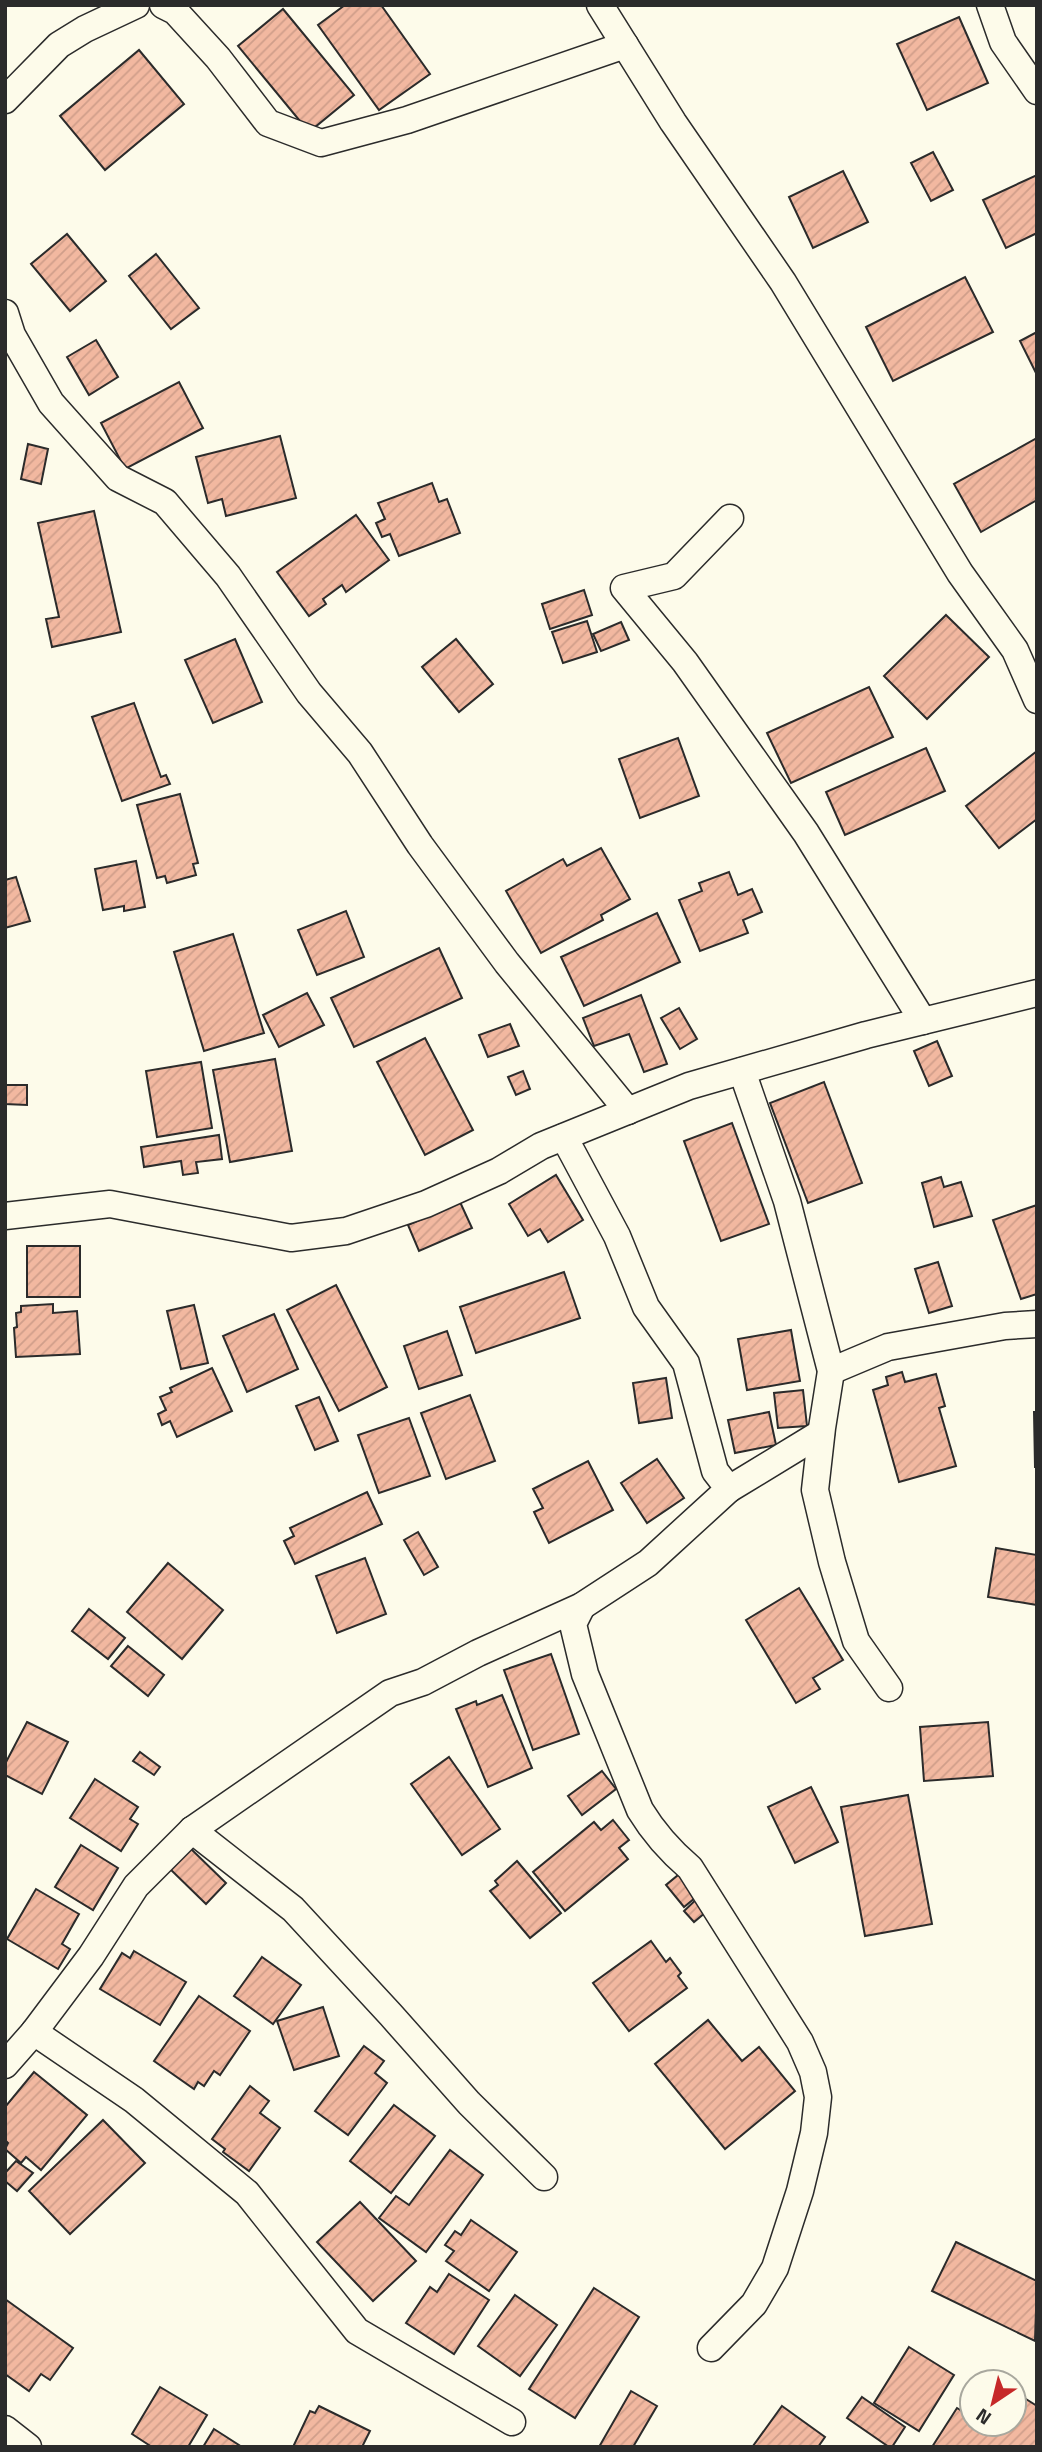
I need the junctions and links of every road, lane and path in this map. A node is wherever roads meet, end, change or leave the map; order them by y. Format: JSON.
{"nodes":[{"id":1,"x":136,"y":5,"type":"edge"},
{"id":2,"x":163,"y":5,"type":"edge"},
{"id":3,"x":600,"y":5,"type":"edge"},
{"id":4,"x":990,"y":5,"type":"edge"},
{"id":5,"x":625,"y":45,"type":"junction"},
{"id":6,"x":1037,"y":91,"type":"edge"},
{"id":7,"x":5,"y":100,"type":"edge"},
{"id":8,"x":5,"y":313,"type":"edge"},
{"id":9,"x":730,"y":518,"type":"dead end"},
{"id":10,"x":1037,"y":700,"type":"edge"},
{"id":11,"x":1037,"y":993,"type":"edge"},
{"id":12,"x":923,"y":1021,"type":"junction"},
{"id":13,"x":742,"y":1071,"type":"junction"},
{"id":14,"x":628,"y":1111,"type":"junction"},
{"id":15,"x":564,"y":1137,"type":"junction"},
{"id":16,"x":5,"y":1216,"type":"edge"},
{"id":17,"x":1037,"y":1324,"type":"edge"},
{"id":18,"x":831,"y":1371,"type":"junction"},
{"id":19,"x":821,"y":1433,"type":"junction"},
{"id":20,"x":729,"y":1489,"type":"junction"},
{"id":21,"x":582,"y":1606,"type":"junction"},
{"id":22,"x":889,"y":1688,"type":"dead end"},
{"id":23,"x":192,"y":1830,"type":"junction"},
{"id":24,"x":34,"y":2032,"type":"junction"},
{"id":25,"x":5,"y":2065,"type":"edge"},
{"id":26,"x":544,"y":2177,"type":"dead end"},
{"id":27,"x":711,"y":2348,"type":"dead end"},
{"id":28,"x":512,"y":2422,"type":"dead end"},
{"id":29,"x":5,"y":2429,"type":"edge"},
{"id":30,"x":28,"y":2447,"type":"edge"}],
"edges":[{"from":1,"to":7,"type":"street"},
{"from":2,"to":5,"type":"street"},
{"from":3,"to":5,"type":"street"},
{"from":4,"to":6,"type":"street"},
{"from":5,"to":10,"type":"street"},
{"from":8,"to":14,"type":"street"},
{"from":9,"to":12,"type":"street"},
{"from":11,"to":12,"type":"street"},
{"from":12,"to":13,"type":"street"},
{"from":13,"to":14,"type":"street"},
{"from":13,"to":18,"type":"street"},
{"from":14,"to":15,"type":"street"},
{"from":15,"to":16,"type":"street"},
{"from":15,"to":20,"type":"street"},
{"from":17,"to":18,"type":"street"},
{"from":18,"to":19,"type":"street"},
{"from":19,"to":20,"type":"street"},
{"from":19,"to":22,"type":"street"},
{"from":20,"to":21,"type":"street"},
{"from":21,"to":23,"type":"street"},
{"from":21,"to":27,"type":"street"},
{"from":23,"to":24,"type":"street"},
{"from":23,"to":26,"type":"street"},
{"from":24,"to":25,"type":"street"},
{"from":24,"to":28,"type":"street"},
{"from":29,"to":30,"type":"street"}]}
